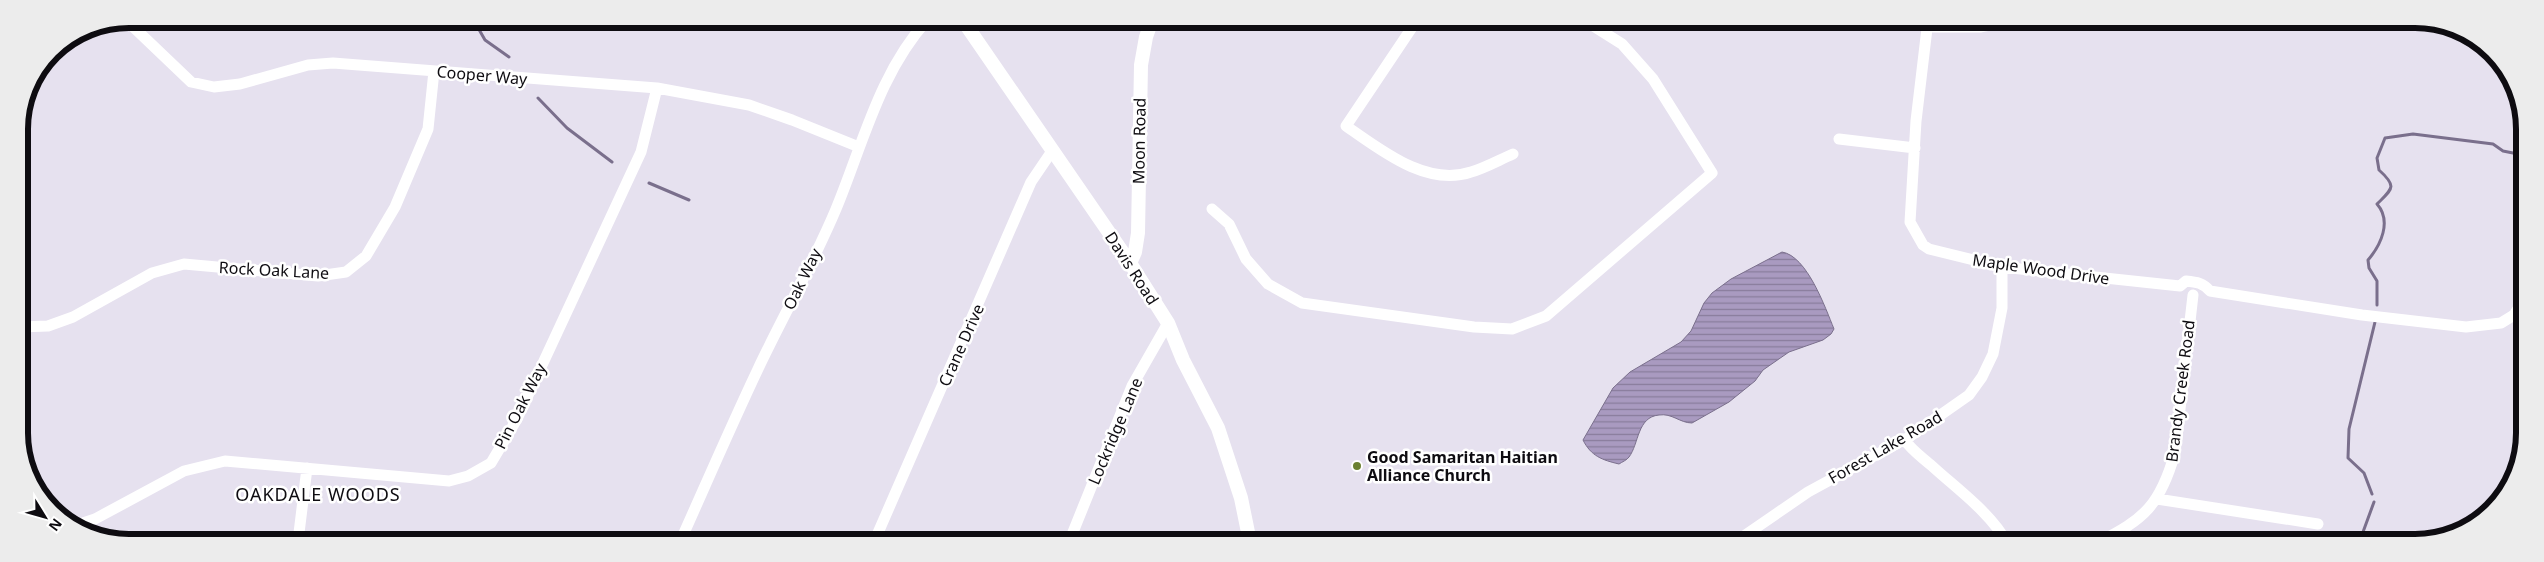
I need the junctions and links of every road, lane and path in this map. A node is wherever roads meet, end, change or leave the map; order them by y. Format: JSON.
{"nodes":[{"id":1,"x":1412,"y":27,"type":"edge"},
{"id":2,"x":1596,"y":27,"type":"edge"},
{"id":3,"x":1928,"y":27,"type":"edge"},
{"id":4,"x":134,"y":28,"type":"edge"},
{"id":5,"x":920,"y":28,"type":"edge"},
{"id":6,"x":967,"y":28,"type":"edge"},
{"id":7,"x":1149,"y":28,"type":"edge"},
{"id":8,"x":434,"y":71,"type":"junction"},
{"id":9,"x":657,"y":88,"type":"junction"},
{"id":10,"x":1839,"y":139,"type":"dead end"},
{"id":11,"x":859,"y":147,"type":"junction"},
{"id":12,"x":1914,"y":148,"type":"junction"},
{"id":13,"x":1052,"y":151,"type":"junction"},
{"id":14,"x":1513,"y":154,"type":"dead end"},
{"id":15,"x":1212,"y":208,"type":"dead end"},
{"id":16,"x":1130,"y":262,"type":"junction"},
{"id":17,"x":2002,"y":267,"type":"junction"},
{"id":18,"x":2180,"y":286,"type":"junction"},
{"id":19,"x":2210,"y":291,"type":"junction"},
{"id":20,"x":2193,"y":295,"type":"junction"},
{"id":21,"x":2516,"y":311,"type":"edge"},
{"id":22,"x":1168,"y":323,"type":"junction"},
{"id":23,"x":28,"y":327,"type":"edge"},
{"id":24,"x":1904,"y":440,"type":"junction"},
{"id":25,"x":307,"y":468,"type":"junction"},
{"id":26,"x":2157,"y":499,"type":"junction"},
{"id":27,"x":82,"y":523,"type":"edge"},
{"id":28,"x":2318,"y":524,"type":"dead end"},
{"id":29,"x":299,"y":534,"type":"edge"},
{"id":30,"x":684,"y":534,"type":"edge"},
{"id":31,"x":877,"y":534,"type":"edge"},
{"id":32,"x":1072,"y":534,"type":"edge"},
{"id":33,"x":1248,"y":534,"type":"edge"},
{"id":34,"x":1752,"y":534,"type":"edge"},
{"id":35,"x":2002,"y":534,"type":"edge"},
{"id":36,"x":2116,"y":534,"type":"edge"}],
"edges":[{"from":1,"to":14,"type":"street"},
{"from":2,"to":15,"type":"street"},
{"from":3,"to":12,"type":"street","name":"Maple Wood Drive"},
{"from":4,"to":8,"type":"street","name":"Cooper Way"},
{"from":5,"to":11,"type":"street","name":"Oak Way"},
{"from":6,"to":13,"type":"street","name":"Davis Road"},
{"from":7,"to":16,"type":"street","name":"Moon Road"},
{"from":8,"to":9,"type":"street","name":"Cooper Way"},
{"from":8,"to":23,"type":"street","name":"Rock Oak Lane"},
{"from":9,"to":11,"type":"street","name":"Cooper Way"},
{"from":9,"to":25,"type":"street","name":"Pin Oak Way"},
{"from":10,"to":12,"type":"street"},
{"from":11,"to":30,"type":"street","name":"Oak Way"},
{"from":12,"to":17,"type":"street","name":"Maple Wood Drive"},
{"from":13,"to":16,"type":"street","name":"Davis Road"},
{"from":13,"to":31,"type":"street","name":"Crane Drive"},
{"from":16,"to":22,"type":"street","name":"Davis Road"},
{"from":17,"to":18,"type":"street","name":"Maple Wood Drive"},
{"from":17,"to":24,"type":"street","name":"Forest Lake Road"},
{"from":18,"to":19,"type":"street","name":"Maple Wood Drive"},
{"from":18,"to":20,"type":"street","name":"Maple Wood Drive"},
{"from":19,"to":20,"type":"street","name":"Maple Wood Drive"},
{"from":19,"to":21,"type":"street","name":"Maple Wood Drive"},
{"from":20,"to":26,"type":"street","name":"Brandy Creek Road"},
{"from":22,"to":32,"type":"street","name":"Lockridge Lane"},
{"from":22,"to":33,"type":"street","name":"Davis Road"},
{"from":24,"to":34,"type":"street","name":"Forest Lake Road"},
{"from":24,"to":35,"type":"street"},
{"from":25,"to":27,"type":"street","name":"Pin Oak Way"},
{"from":25,"to":29,"type":"street"},
{"from":26,"to":28,"type":"street"},
{"from":26,"to":36,"type":"street","name":"Brandy Creek Road"}]}
